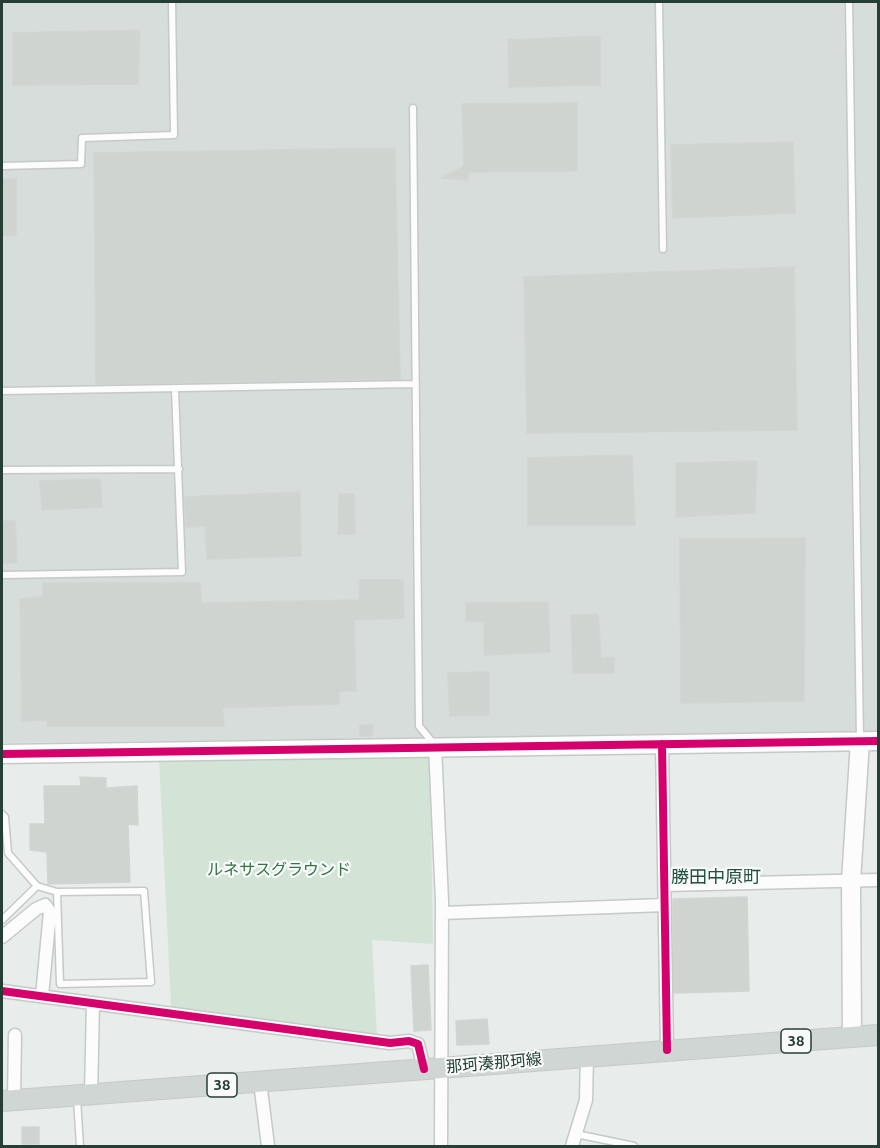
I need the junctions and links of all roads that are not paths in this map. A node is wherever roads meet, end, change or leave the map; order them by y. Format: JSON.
{"nodes":[{"id":1,"x":172,"y":2,"type":"edge"},
{"id":2,"x":659,"y":2,"type":"edge"},
{"id":3,"x":849,"y":2,"type":"edge"},
{"id":4,"x":413,"y":108,"type":"dead end"},
{"id":5,"x":2,"y":166,"type":"edge"},
{"id":6,"x":663,"y":249,"type":"dead end"},
{"id":7,"x":416,"y":384,"type":"junction"},
{"id":8,"x":175,"y":389,"type":"junction"},
{"id":9,"x":2,"y":391,"type":"edge"},
{"id":10,"x":179,"y":469,"type":"junction"},
{"id":11,"x":2,"y":470,"type":"edge"},
{"id":12,"x":2,"y":575,"type":"edge"},
{"id":13,"x":860,"y":741,"type":"junction"},
{"id":14,"x":879,"y":741,"type":"edge"},
{"id":15,"x":662,"y":744,"type":"junction"},
{"id":16,"x":435,"y":747,"type":"junction"},
{"id":17,"x":2,"y":754,"type":"edge"},
{"id":18,"x":2,"y":814,"type":"edge"},
{"id":19,"x":879,"y":880,"type":"edge"},
{"id":20,"x":851,"y":881,"type":"junction"},
{"id":21,"x":665,"y":885,"type":"junction"},
{"id":22,"x":38,"y":886,"type":"junction"},
{"id":23,"x":57,"y":892,"type":"junction"},
{"id":24,"x":665,"y":905,"type":"junction"},
{"id":25,"x":442,"y":913,"type":"junction"},
{"id":26,"x":2,"y":920,"type":"edge"},
{"id":27,"x":2,"y":937,"type":"edge"},
{"id":28,"x":2,"y":991,"type":"edge"},
{"id":29,"x":42,"y":996,"type":"junction"},
{"id":30,"x":93,"y":1003,"type":"junction"},
{"id":31,"x":15,"y":1035,"type":"dead end"},
{"id":32,"x":879,"y":1035,"type":"edge"},
{"id":33,"x":852,"y":1037,"type":"junction"},
{"id":34,"x":668,"y":1050,"type":"junction"},
{"id":35,"x":587,"y":1056,"type":"junction"},
{"id":36,"x":433,"y":1068,"type":"junction"},
{"id":37,"x":260,"y":1082,"type":"junction"},
{"id":38,"x":84,"y":1095,"type":"junction"},
{"id":39,"x":8,"y":1101,"type":"edge"},
{"id":40,"x":576,"y":1134,"type":"junction"},
{"id":41,"x":80,"y":1146,"type":"edge"},
{"id":42,"x":268,"y":1146,"type":"edge"},
{"id":43,"x":441,"y":1146,"type":"edge"},
{"id":44,"x":572,"y":1146,"type":"edge"},
{"id":45,"x":634,"y":1146,"type":"edge"}],
"edges":[{"from":1,"to":5,"type":"lane"},
{"from":2,"to":6,"type":"lane"},
{"from":3,"to":13,"type":"lane"},
{"from":4,"to":7,"type":"lane"},
{"from":7,"to":8,"type":"lane"},
{"from":7,"to":16,"type":"lane"},
{"from":8,"to":9,"type":"lane"},
{"from":8,"to":10,"type":"lane"},
{"from":10,"to":11,"type":"lane"},
{"from":10,"to":12,"type":"lane"},
{"from":13,"to":14,"type":"street"},
{"from":13,"to":15,"type":"street"},
{"from":13,"to":20,"type":"street"},
{"from":15,"to":16,"type":"street"},
{"from":15,"to":21,"type":"street"},
{"from":16,"to":17,"type":"street"},
{"from":16,"to":25,"type":"street"},
{"from":18,"to":22,"type":"lane"},
{"from":19,"to":20,"type":"street"},
{"from":20,"to":21,"type":"street"},
{"from":20,"to":33,"type":"street"},
{"from":21,"to":24,"type":"street"},
{"from":22,"to":23,"type":"lane"},
{"from":22,"to":26,"type":"lane"},
{"from":23,"to":23,"type":"lane"},
{"from":24,"to":25,"type":"street"},
{"from":24,"to":34,"type":"street"},
{"from":25,"to":36,"type":"street"},
{"from":27,"to":29,"type":"street"},
{"from":28,"to":29,"type":"street"},
{"from":29,"to":30,"type":"street"},
{"from":30,"to":36,"type":"street"},
{"from":30,"to":38,"type":"street"},
{"from":31,"to":39,"type":"street"},
{"from":32,"to":33,"type":"main road","name":"那珂湊那珂線","number":"38"},
{"from":33,"to":34,"type":"main road","name":"那珂湊那珂線","number":"38"},
{"from":34,"to":35,"type":"main road","name":"那珂湊那珂線","number":"38"},
{"from":35,"to":36,"type":"main road","name":"那珂湊那珂線","number":"38"},
{"from":35,"to":40,"type":"street"},
{"from":36,"to":37,"type":"main road","name":"那珂湊那珂線","number":"38"},
{"from":36,"to":43,"type":"street"},
{"from":37,"to":38,"type":"main road","name":"那珂湊那珂線","number":"38"},
{"from":37,"to":42,"type":"street"},
{"from":38,"to":39,"type":"main road","name":"那珂湊那珂線","number":"38"},
{"from":38,"to":41,"type":"lane"},
{"from":40,"to":44,"type":"street"},
{"from":40,"to":45,"type":"lane"}]}
